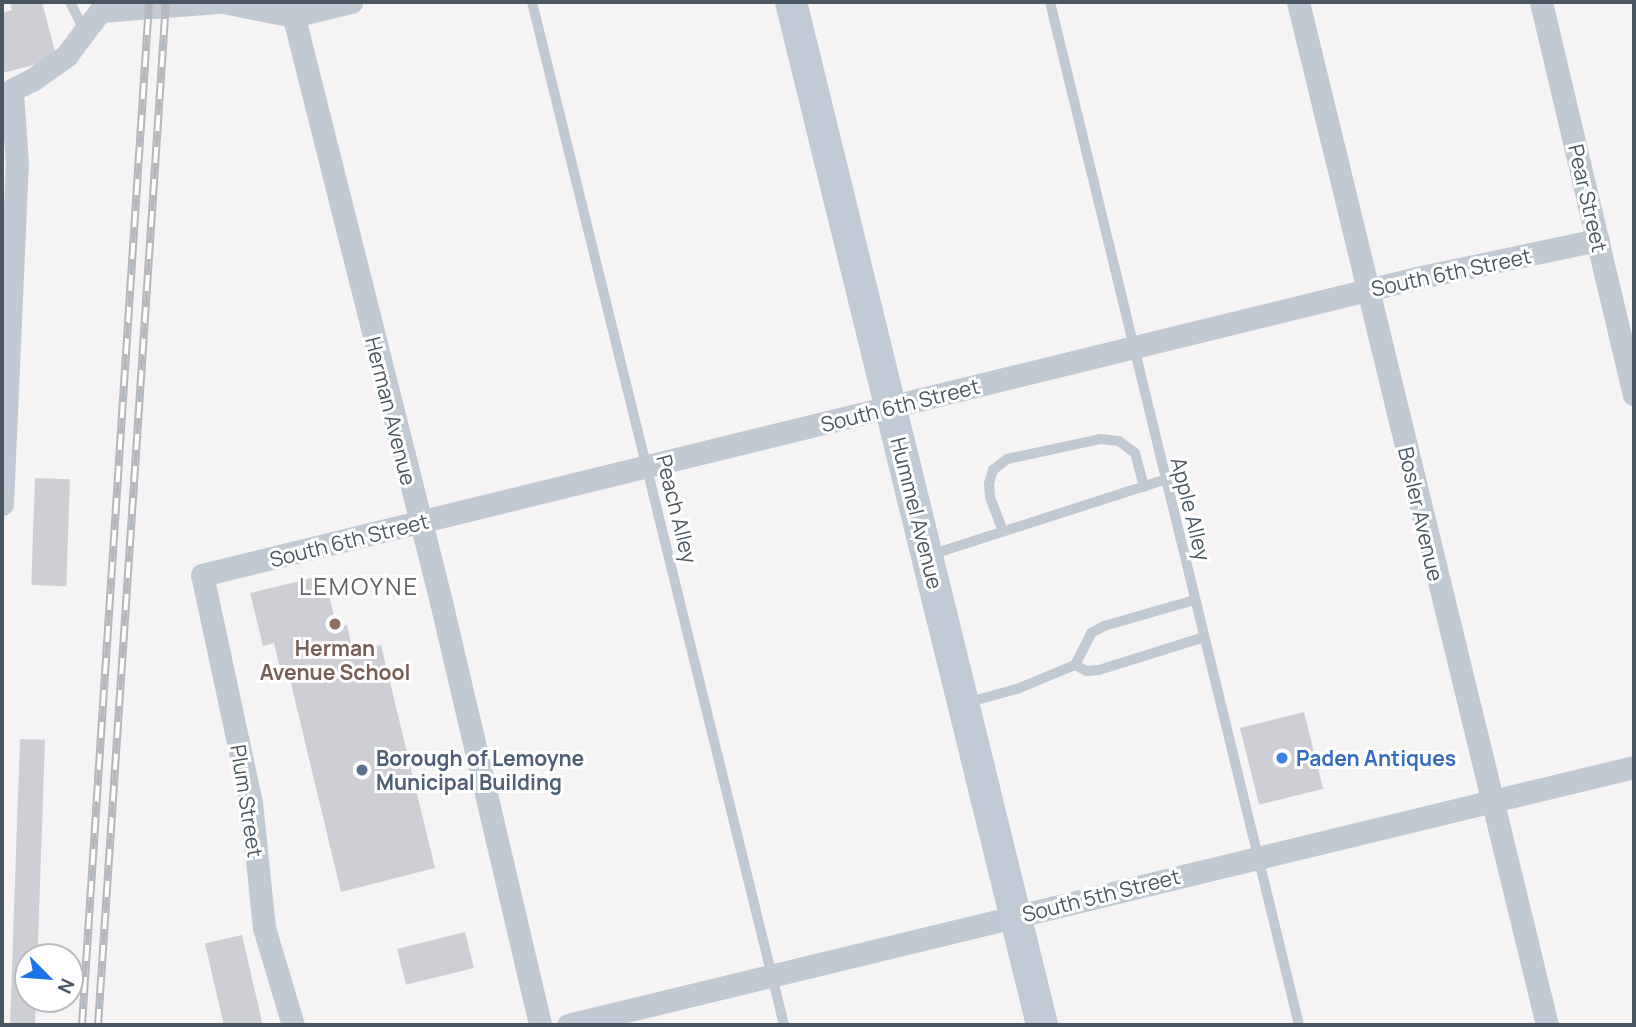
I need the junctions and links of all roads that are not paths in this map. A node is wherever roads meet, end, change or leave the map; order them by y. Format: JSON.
{"nodes":[{"id":1,"x":70,"y":2,"type":"edge"},
{"id":2,"x":222,"y":2,"type":"edge"},
{"id":3,"x":351,"y":2,"type":"edge"},
{"id":4,"x":532,"y":2,"type":"edge"},
{"id":5,"x":791,"y":2,"type":"edge"},
{"id":6,"x":1050,"y":2,"type":"edge"},
{"id":7,"x":1297,"y":2,"type":"edge"},
{"id":8,"x":1541,"y":2,"type":"edge"},
{"id":9,"x":291,"y":9,"type":"edge"},
{"id":10,"x":85,"y":32,"type":"junction"},
{"id":11,"x":7,"y":93,"type":"edge"},
{"id":12,"x":1598,"y":240,"type":"junction"},
{"id":13,"x":1368,"y":290,"type":"junction"},
{"id":14,"x":1131,"y":349,"type":"junction"},
{"id":15,"x":1634,"y":394,"type":"edge"},
{"id":16,"x":891,"y":407,"type":"junction"},
{"id":17,"x":647,"y":468,"type":"junction"},
{"id":18,"x":1164,"y":480,"type":"junction"},
{"id":19,"x":1144,"y":487,"type":"junction"},
{"id":20,"x":2,"y":503,"type":"edge"},
{"id":21,"x":420,"y":523,"type":"junction"},
{"id":22,"x":1003,"y":531,"type":"junction"},
{"id":23,"x":927,"y":556,"type":"junction"},
{"id":24,"x":202,"y":575,"type":"joint"},
{"id":25,"x":1194,"y":600,"type":"junction"},
{"id":26,"x":1203,"y":637,"type":"junction"},
{"id":27,"x":1075,"y":665,"type":"junction"},
{"id":28,"x":963,"y":703,"type":"junction"},
{"id":29,"x":1634,"y":766,"type":"edge"},
{"id":30,"x":1492,"y":798,"type":"junction"},
{"id":31,"x":1259,"y":856,"type":"junction"},
{"id":32,"x":1015,"y":916,"type":"junction"},
{"id":33,"x":773,"y":974,"type":"junction"},
{"id":34,"x":293,"y":1025,"type":"edge"},
{"id":35,"x":540,"y":1025,"type":"edge"},
{"id":36,"x":568,"y":1025,"type":"edge"},
{"id":37,"x":785,"y":1025,"type":"edge"},
{"id":38,"x":1042,"y":1025,"type":"edge"},
{"id":39,"x":1299,"y":1025,"type":"edge"},
{"id":40,"x":1546,"y":1025,"type":"edge"}],
"edges":[{"from":1,"to":10,"type":"lane"},
{"from":2,"to":9,"type":"street"},
{"from":2,"to":10,"type":"street"},
{"from":3,"to":9,"type":"street"},
{"from":4,"to":17,"type":"lane","name":"Peach Alley"},
{"from":5,"to":16,"type":"main road","name":"Hummel Avenue"},
{"from":6,"to":14,"type":"lane","name":"Apple Alley"},
{"from":7,"to":13,"type":"street","name":"Bosler Avenue"},
{"from":8,"to":12,"type":"street","name":"Pear Street"},
{"from":9,"to":21,"type":"street","name":"Herman Avenue"},
{"from":10,"to":11,"type":"street"},
{"from":11,"to":20,"type":"street"},
{"from":12,"to":13,"type":"street","name":"South 6th Street"},
{"from":12,"to":15,"type":"street","name":"Pear Street"},
{"from":13,"to":14,"type":"street","name":"South 6th Street"},
{"from":13,"to":30,"type":"street","name":"Bosler Avenue"},
{"from":14,"to":16,"type":"street","name":"South 6th Street"},
{"from":14,"to":18,"type":"lane","name":"Apple Alley"},
{"from":16,"to":17,"type":"street","name":"South 6th Street"},
{"from":16,"to":23,"type":"main road","name":"Hummel Avenue"},
{"from":17,"to":21,"type":"street","name":"South 6th Street"},
{"from":17,"to":33,"type":"lane","name":"Peach Alley"},
{"from":18,"to":19,"type":"lane"},
{"from":18,"to":25,"type":"lane","name":"Apple Alley"},
{"from":19,"to":22,"type":"lane"},
{"from":19,"to":22,"type":"lane"},
{"from":21,"to":24,"type":"street","name":"South 6th Street"},
{"from":21,"to":35,"type":"street","name":"Herman Avenue"},
{"from":22,"to":23,"type":"lane"},
{"from":23,"to":28,"type":"main road","name":"Hummel Avenue"},
{"from":24,"to":34,"type":"street","name":"Plum Street"},
{"from":25,"to":26,"type":"lane","name":"Apple Alley"},
{"from":25,"to":27,"type":"lane"},
{"from":26,"to":27,"type":"lane"},
{"from":26,"to":31,"type":"lane","name":"Apple Alley"},
{"from":27,"to":28,"type":"lane"},
{"from":28,"to":32,"type":"main road","name":"Hummel Avenue"},
{"from":29,"to":30,"type":"street","name":"South 5th Street"},
{"from":30,"to":31,"type":"street","name":"South 5th Street"},
{"from":30,"to":40,"type":"street","name":"Bosler Avenue"},
{"from":31,"to":32,"type":"street","name":"South 5th Street"},
{"from":31,"to":39,"type":"lane","name":"Apple Alley"},
{"from":32,"to":33,"type":"street","name":"South 5th Street"},
{"from":32,"to":38,"type":"main road","name":"Hummel Avenue"},
{"from":33,"to":36,"type":"street","name":"South 5th Street"},
{"from":33,"to":37,"type":"lane","name":"Peach Alley"}]}
